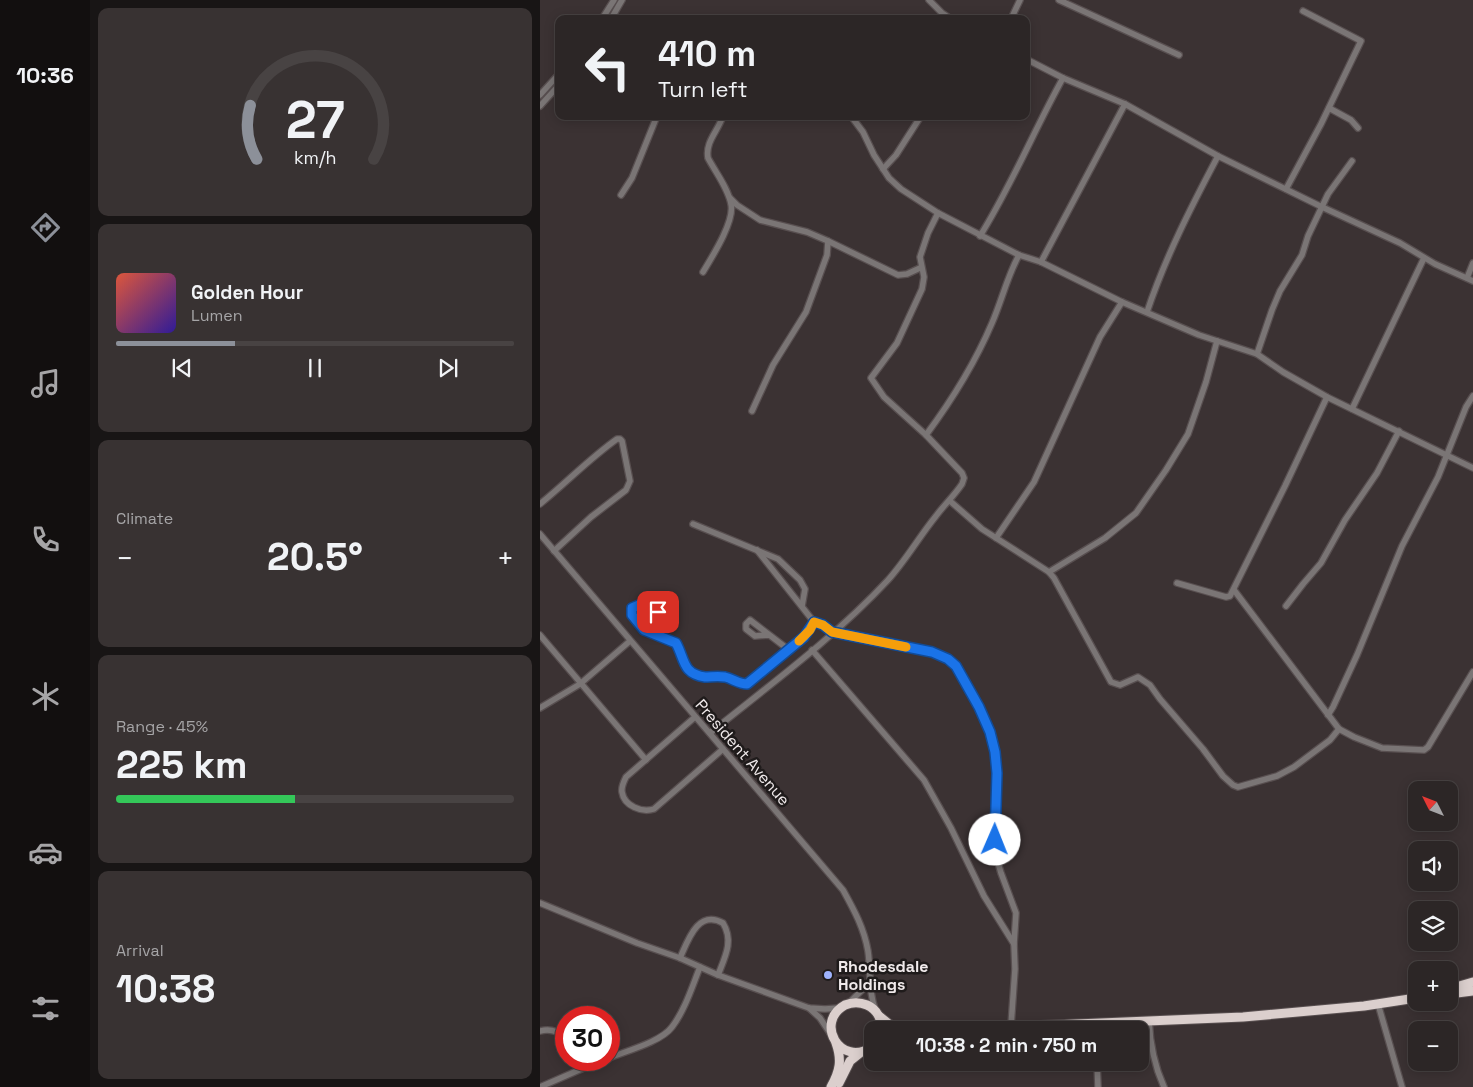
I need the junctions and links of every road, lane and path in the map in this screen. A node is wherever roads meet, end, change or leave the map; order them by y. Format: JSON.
{"nodes":[{"id":1,"x":614,"y":0,"type":"edge"},
{"id":2,"x":622,"y":0,"type":"edge"},
{"id":3,"x":929,"y":0,"type":"edge"},
{"id":4,"x":1020,"y":0,"type":"edge"},
{"id":5,"x":1059,"y":0,"type":"edge"},
{"id":6,"x":1303,"y":11,"type":"dead end"},
{"id":7,"x":605,"y":15,"type":"edge"},
{"id":8,"x":613,"y":15,"type":"edge"},
{"id":9,"x":945,"y":15,"type":"edge"},
{"id":10,"x":1013,"y":15,"type":"edge"},
{"id":11,"x":1179,"y":55,"type":"dead end"},
{"id":12,"x":1030,"y":60,"type":"edge"},
{"id":13,"x":555,"y":78,"type":"edge"},
{"id":14,"x":1063,"y":78,"type":"junction"},
{"id":15,"x":555,"y":89,"type":"edge"},
{"id":16,"x":540,"y":95,"type":"edge"},
{"id":17,"x":1125,"y":104,"type":"junction"},
{"id":18,"x":540,"y":106,"type":"edge"},
{"id":19,"x":1328,"y":108,"type":"junction"},
{"id":20,"x":655,"y":120,"type":"edge"},
{"id":21,"x":721,"y":120,"type":"edge"},
{"id":22,"x":854,"y":120,"type":"edge"},
{"id":23,"x":919,"y":120,"type":"edge"},
{"id":24,"x":1358,"y":128,"type":"dead end"},
{"id":25,"x":1218,"y":156,"type":"junction"},
{"id":26,"x":1352,"y":161,"type":"dead end"},
{"id":27,"x":883,"y":169,"type":"junction"},
{"id":28,"x":1286,"y":190,"type":"junction"},
{"id":29,"x":621,"y":195,"type":"dead end"},
{"id":30,"x":730,"y":198,"type":"junction"},
{"id":31,"x":1322,"y":207,"type":"junction"},
{"id":32,"x":938,"y":213,"type":"junction"},
{"id":33,"x":980,"y":236,"type":"junction"},
{"id":34,"x":828,"y":241,"type":"junction"},
{"id":35,"x":1019,"y":255,"type":"junction"},
{"id":36,"x":1424,"y":258,"type":"junction"},
{"id":37,"x":1041,"y":262,"type":"junction"},
{"id":38,"x":1473,"y":263,"type":"edge"},
{"id":39,"x":920,"y":268,"type":"junction"},
{"id":40,"x":703,"y":272,"type":"dead end"},
{"id":41,"x":1470,"y":279,"type":"edge"},
{"id":42,"x":1122,"y":302,"type":"junction"},
{"id":43,"x":1147,"y":312,"type":"junction"},
{"id":44,"x":1217,"y":341,"type":"junction"},
{"id":45,"x":1257,"y":354,"type":"junction"},
{"id":46,"x":1473,"y":396,"type":"edge"},
{"id":47,"x":1327,"y":398,"type":"junction"},
{"id":48,"x":1352,"y":409,"type":"junction"},
{"id":49,"x":752,"y":411,"type":"dead end"},
{"id":50,"x":1399,"y":431,"type":"junction"},
{"id":51,"x":926,"y":435,"type":"junction"},
{"id":52,"x":1447,"y":456,"type":"junction"},
{"id":53,"x":1473,"y":468,"type":"edge"},
{"id":54,"x":950,"y":501,"type":"junction"},
{"id":55,"x":540,"y":504,"type":"edge"},
{"id":56,"x":693,"y":524,"type":"dead end"},
{"id":57,"x":540,"y":534,"type":"edge"},
{"id":58,"x":996,"y":538,"type":"junction"},
{"id":59,"x":757,"y":550,"type":"junction"},
{"id":60,"x":554,"y":551,"type":"junction"},
{"id":61,"x":1049,"y":572,"type":"junction"},
{"id":62,"x":1177,"y":583,"type":"dead end"},
{"id":63,"x":1234,"y":590,"type":"junction"},
{"id":64,"x":802,"y":606,"type":"junction"},
{"id":65,"x":1286,"y":606,"type":"dead end"},
{"id":66,"x":658,"y":612,"type":"dead end"},
{"id":67,"x":814,"y":622,"type":"junction"},
{"id":68,"x":832,"y":632,"type":"junction"},
{"id":69,"x":540,"y":635,"type":"edge"},
{"id":70,"x":769,"y":635,"type":"dead end"},
{"id":71,"x":630,"y":640,"type":"junction"},
{"id":72,"x":789,"y":650,"type":"junction"},
{"id":73,"x":812,"y":650,"type":"junction"},
{"id":74,"x":1473,"y":672,"type":"edge"},
{"id":75,"x":580,"y":684,"type":"junction"},
{"id":76,"x":540,"y":708,"type":"edge"},
{"id":77,"x":1328,"y":715,"type":"junction"},
{"id":78,"x":695,"y":717,"type":"junction"},
{"id":79,"x":1339,"y":729,"type":"junction"},
{"id":80,"x":710,"y":733,"type":"junction"},
{"id":81,"x":723,"y":749,"type":"junction"},
{"id":82,"x":646,"y":760,"type":"junction"},
{"id":83,"x":540,"y":903,"type":"edge"},
{"id":84,"x":1014,"y":944,"type":"junction"},
{"id":85,"x":680,"y":958,"type":"junction"},
{"id":86,"x":700,"y":967,"type":"junction"},
{"id":87,"x":718,"y":975,"type":"junction"},
{"id":88,"x":870,"y":982,"type":"junction"},
{"id":89,"x":1473,"y":982,"type":"edge"},
{"id":90,"x":1458,"y":986,"type":"edge"},
{"id":91,"x":1473,"y":990,"type":"edge"},
{"id":92,"x":1458,"y":992,"type":"edge"},
{"id":93,"x":1408,"y":999,"type":"edge"},
{"id":94,"x":1378,"y":1004,"type":"junction"},
{"id":95,"x":844,"y":1006,"type":"junction"},
{"id":96,"x":808,"y":1008,"type":"junction"},
{"id":97,"x":878,"y":1014,"type":"junction"},
{"id":98,"x":1149,"y":1020,"type":"junction"},
{"id":99,"x":880,"y":1021,"type":"edge"},
{"id":100,"x":886,"y":1021,"type":"edge"},
{"id":101,"x":1011,"y":1021,"type":"edge"},
{"id":102,"x":1140,"y":1021,"type":"edge"},
{"id":103,"x":540,"y":1031,"type":"edge"},
{"id":104,"x":555,"y":1031,"type":"edge"},
{"id":105,"x":834,"y":1038,"type":"junction"},
{"id":106,"x":864,"y":1051,"type":"edge"},
{"id":107,"x":620,"y":1053,"type":"edge"},
{"id":108,"x":860,"y":1053,"type":"junction"},
{"id":109,"x":574,"y":1071,"type":"edge"},
{"id":110,"x":1097,"y":1071,"type":"edge"},
{"id":111,"x":540,"y":1087,"type":"edge"},
{"id":112,"x":830,"y":1087,"type":"edge"},
{"id":113,"x":837,"y":1087,"type":"edge"},
{"id":114,"x":1098,"y":1087,"type":"edge"},
{"id":115,"x":1164,"y":1087,"type":"edge"},
{"id":116,"x":1402,"y":1087,"type":"edge"}],
"edges":[{"from":1,"to":7,"type":"street"},
{"from":2,"to":8,"type":"street"},
{"from":3,"to":9,"type":"street"},
{"from":4,"to":10,"type":"street"},
{"from":5,"to":11,"type":"street"},
{"from":6,"to":19,"type":"street"},
{"from":12,"to":14,"type":"street"},
{"from":13,"to":16,"type":"street"},
{"from":14,"to":17,"type":"street"},
{"from":14,"to":33,"type":"street"},
{"from":15,"to":18,"type":"street"},
{"from":17,"to":25,"type":"street"},
{"from":17,"to":37,"type":"street"},
{"from":19,"to":24,"type":"street"},
{"from":19,"to":28,"type":"street"},
{"from":20,"to":29,"type":"street"},
{"from":21,"to":30,"type":"street"},
{"from":22,"to":27,"type":"street"},
{"from":23,"to":27,"type":"street"},
{"from":25,"to":28,"type":"street"},
{"from":25,"to":43,"type":"street"},
{"from":26,"to":31,"type":"street"},
{"from":27,"to":32,"type":"street"},
{"from":28,"to":31,"type":"street"},
{"from":30,"to":34,"type":"street"},
{"from":30,"to":40,"type":"street"},
{"from":31,"to":36,"type":"street"},
{"from":31,"to":45,"type":"street"},
{"from":32,"to":33,"type":"street"},
{"from":32,"to":39,"type":"street"},
{"from":33,"to":35,"type":"street"},
{"from":34,"to":39,"type":"street"},
{"from":34,"to":49,"type":"street"},
{"from":35,"to":37,"type":"street"},
{"from":35,"to":51,"type":"street"},
{"from":36,"to":41,"type":"street"},
{"from":36,"to":48,"type":"street"},
{"from":37,"to":42,"type":"street"},
{"from":38,"to":41,"type":"street"},
{"from":39,"to":51,"type":"street"},
{"from":42,"to":43,"type":"street"},
{"from":42,"to":58,"type":"street"},
{"from":43,"to":44,"type":"street"},
{"from":44,"to":45,"type":"street"},
{"from":44,"to":61,"type":"street"},
{"from":45,"to":47,"type":"street"},
{"from":46,"to":52,"type":"street"},
{"from":47,"to":48,"type":"street"},
{"from":47,"to":63,"type":"street"},
{"from":48,"to":50,"type":"street"},
{"from":50,"to":52,"type":"street"},
{"from":50,"to":65,"type":"street"},
{"from":51,"to":54,"type":"street"},
{"from":52,"to":53,"type":"street"},
{"from":52,"to":77,"type":"street"},
{"from":54,"to":58,"type":"street"},
{"from":54,"to":68,"type":"street"},
{"from":55,"to":60,"type":"street"},
{"from":56,"to":59,"type":"street"},
{"from":57,"to":60,"type":"street","name":"President Avenue"},
{"from":58,"to":61,"type":"street"},
{"from":59,"to":64,"type":"street"},
{"from":59,"to":64,"type":"street"},
{"from":60,"to":71,"type":"street","name":"President Avenue"},
{"from":61,"to":79,"type":"street"},
{"from":62,"to":63,"type":"street"},
{"from":63,"to":77,"type":"street"},
{"from":64,"to":67,"type":"street"},
{"from":66,"to":72,"type":"street"},
{"from":67,"to":68,"type":"street"},
{"from":67,"to":72,"type":"street"},
{"from":68,"to":73,"type":"street"},
{"from":68,"to":84,"type":"street"},
{"from":69,"to":75,"type":"street"},
{"from":70,"to":72,"type":"street"},
{"from":71,"to":75,"type":"street"},
{"from":71,"to":78,"type":"street","name":"President Avenue"},
{"from":73,"to":80,"type":"street"},
{"from":73,"to":84,"type":"street"},
{"from":74,"to":79,"type":"street"},
{"from":75,"to":76,"type":"street"},
{"from":75,"to":82,"type":"street"},
{"from":77,"to":79,"type":"street"},
{"from":78,"to":80,"type":"street","name":"President Avenue"},
{"from":78,"to":82,"type":"street"},
{"from":80,"to":81,"type":"street","name":"President Avenue"},
{"from":81,"to":82,"type":"street"},
{"from":81,"to":88,"type":"street","name":"President Avenue"},
{"from":83,"to":85,"type":"street"},
{"from":84,"to":101,"type":"street"},
{"from":85,"to":86,"type":"street"},
{"from":85,"to":87,"type":"street"},
{"from":86,"to":87,"type":"street"},
{"from":86,"to":107,"type":"street"},
{"from":87,"to":96,"type":"street"},
{"from":88,"to":95,"type":"street"},
{"from":88,"to":97,"type":"street","name":"President Avenue"},
{"from":89,"to":90,"type":"highway"},
{"from":91,"to":92,"type":"highway"},
{"from":93,"to":94,"type":"highway"},
{"from":94,"to":98,"type":"highway"},
{"from":94,"to":116,"type":"street"},
{"from":95,"to":96,"type":"street"},
{"from":95,"to":97,"type":"highway"},
{"from":95,"to":105,"type":"highway"},
{"from":96,"to":105,"type":"street"},
{"from":97,"to":99,"type":"highway"},
{"from":97,"to":100,"type":"highway"},
{"from":98,"to":102,"type":"highway"},
{"from":98,"to":115,"type":"street"},
{"from":103,"to":104,"type":"street"},
{"from":105,"to":108,"type":"highway"},
{"from":105,"to":112,"type":"highway"},
{"from":106,"to":108,"type":"highway"},
{"from":108,"to":113,"type":"highway"},
{"from":109,"to":111,"type":"street"},
{"from":110,"to":114,"type":"street"}]}
